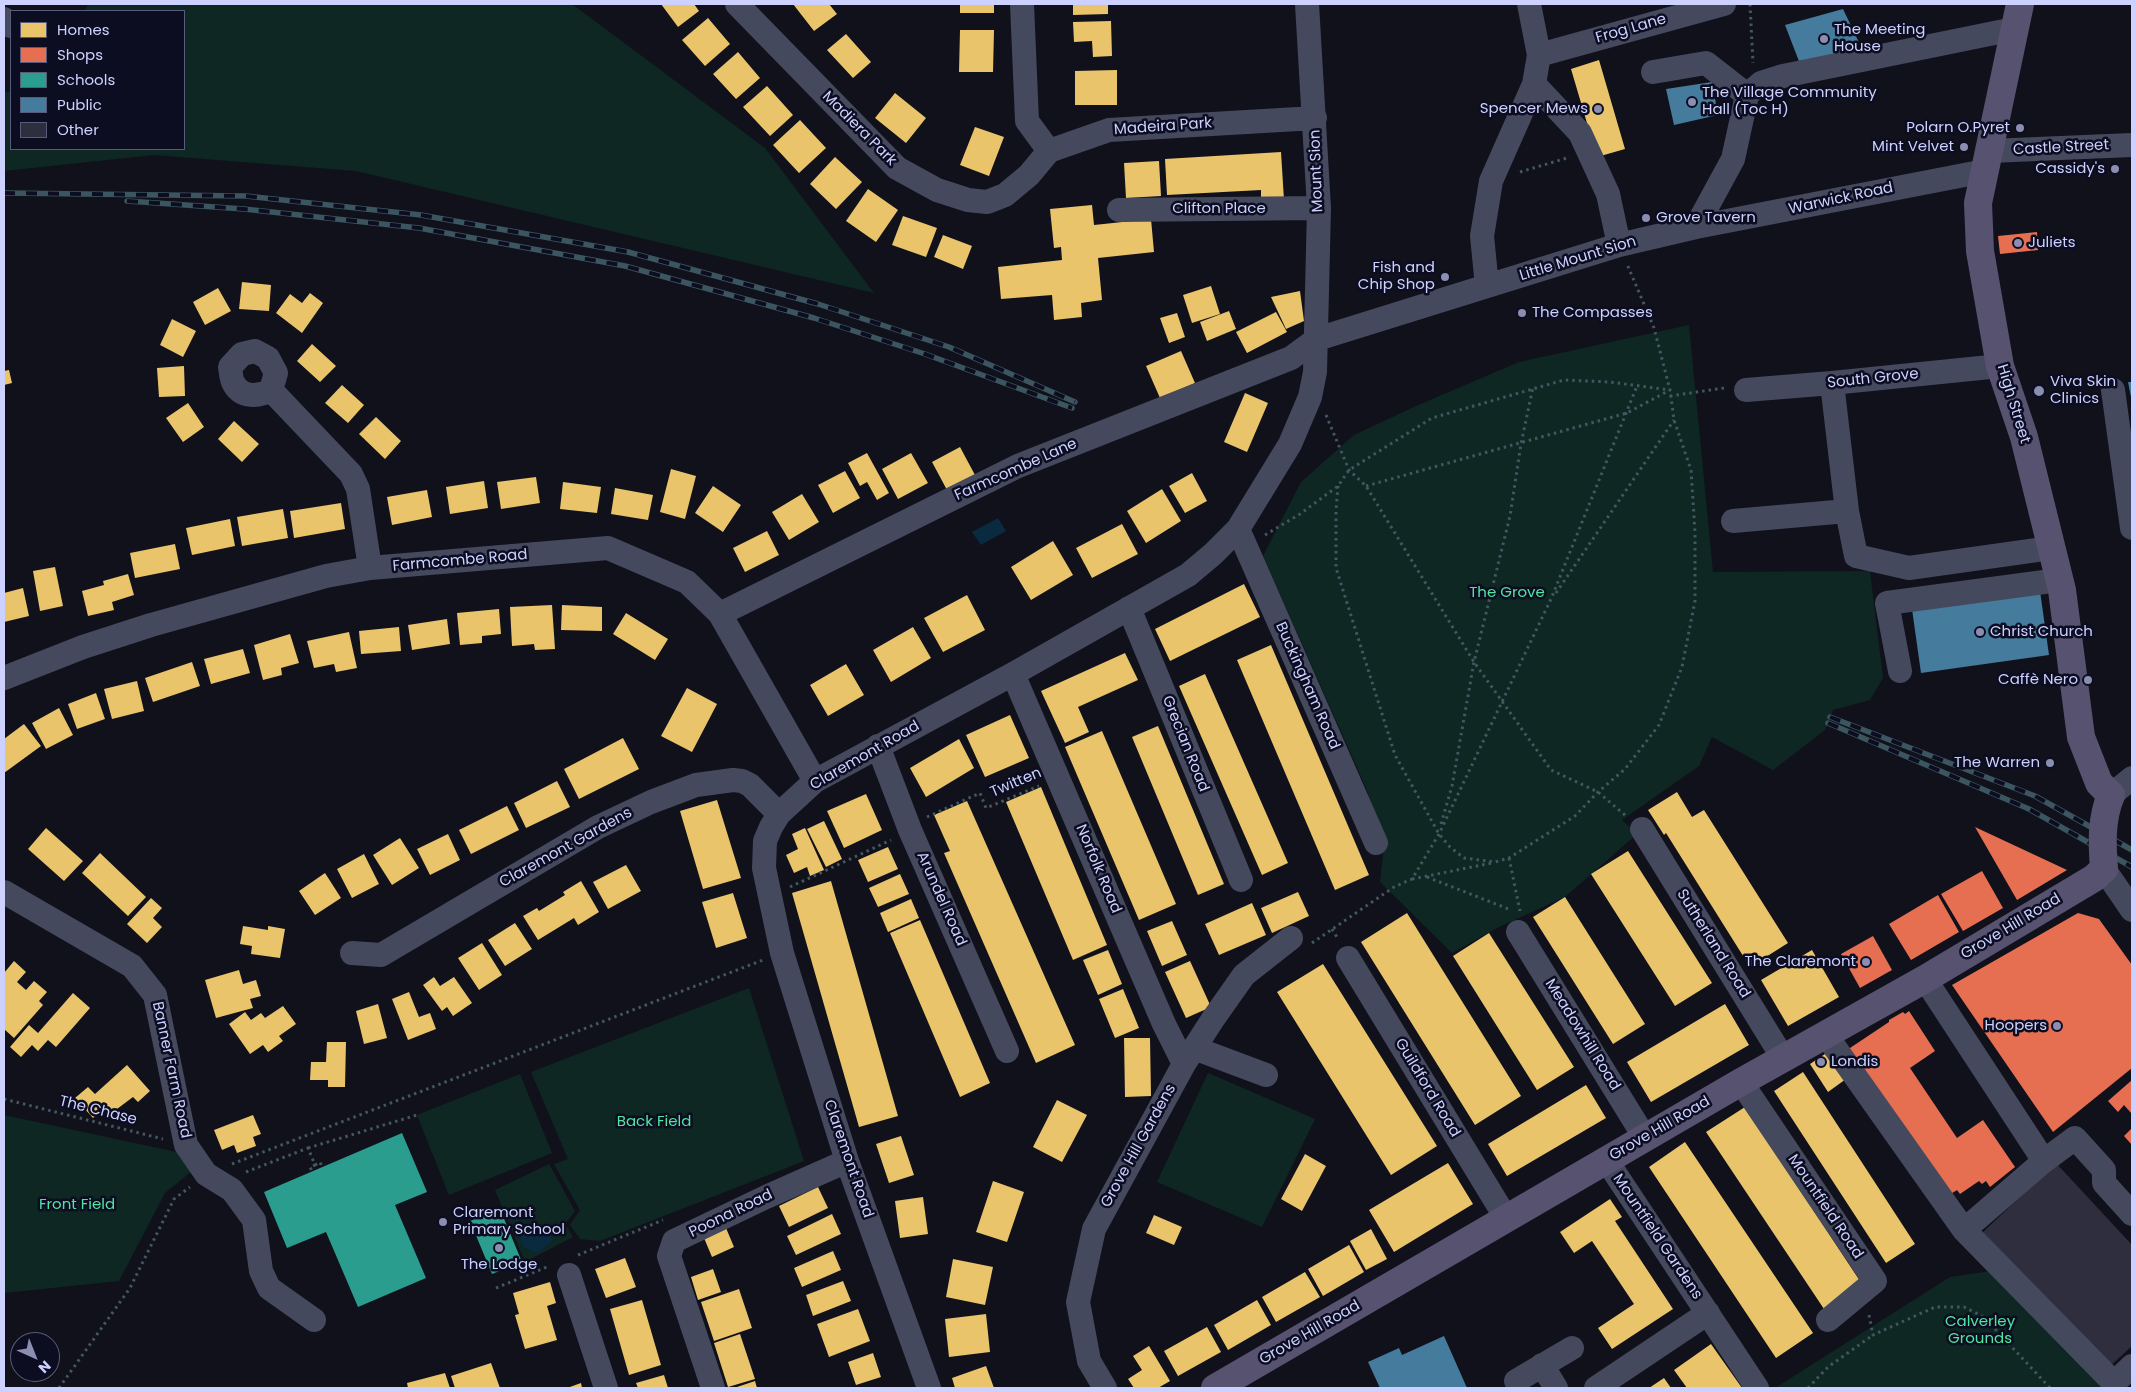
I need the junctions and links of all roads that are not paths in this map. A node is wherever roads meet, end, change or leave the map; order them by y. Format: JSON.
{"nodes":[{"id":1,"x":737,"y":4,"type":"edge"},
{"id":2,"x":1022,"y":4,"type":"edge"},
{"id":3,"x":1307,"y":4,"type":"edge"},
{"id":4,"x":1529,"y":4,"type":"edge"},
{"id":5,"x":1724,"y":4,"type":"edge"},
{"id":6,"x":2017,"y":16,"type":"edge"},
{"id":7,"x":1539,"y":55,"type":"junction"},
{"id":8,"x":1653,"y":72,"type":"dead end"},
{"id":9,"x":1534,"y":84,"type":"junction"},
{"id":10,"x":1751,"y":92,"type":"junction"},
{"id":11,"x":1314,"y":118,"type":"junction"},
{"id":12,"x":2132,"y":145,"type":"edge"},
{"id":13,"x":1049,"y":150,"type":"junction"},
{"id":14,"x":1988,"y":161,"type":"junction"},
{"id":15,"x":1319,"y":208,"type":"junction"},
{"id":16,"x":1119,"y":210,"type":"dead end"},
{"id":17,"x":1696,"y":227,"type":"junction"},
{"id":18,"x":1619,"y":245,"type":"junction"},
{"id":19,"x":1487,"y":286,"type":"junction"},
{"id":20,"x":1317,"y":339,"type":"junction"},
{"id":21,"x":2000,"y":366,"type":"junction"},
{"id":22,"x":1832,"y":383,"type":"junction"},
{"id":23,"x":271,"y":390,"type":"dead end"},
{"id":24,"x":1746,"y":390,"type":"dead end"},
{"id":25,"x":2113,"y":390,"type":"dead end"},
{"id":26,"x":2129,"y":496,"type":"edge"},
{"id":27,"x":1847,"y":511,"type":"junction"},
{"id":28,"x":1733,"y":521,"type":"dead end"},
{"id":29,"x":2132,"y":528,"type":"edge"},
{"id":30,"x":1242,"y":538,"type":"junction"},
{"id":31,"x":2051,"y":548,"type":"junction"},
{"id":32,"x":370,"y":568,"type":"junction"},
{"id":33,"x":2059,"y":580,"type":"junction"},
{"id":34,"x":1129,"y":608,"type":"junction"},
{"id":35,"x":720,"y":614,"type":"junction"},
{"id":36,"x":1900,"y":671,"type":"dead end"},
{"id":37,"x":1013,"y":674,"type":"junction"},
{"id":38,"x":4,"y":678,"type":"edge"},
{"id":39,"x":878,"y":746,"type":"junction"},
{"id":40,"x":2132,"y":778,"type":"edge"},
{"id":41,"x":815,"y":781,"type":"junction"},
{"id":42,"x":2111,"y":795,"type":"junction"},
{"id":43,"x":780,"y":814,"type":"junction"},
{"id":44,"x":1642,"y":829,"type":"road end"},
{"id":45,"x":1376,"y":843,"type":"dead end"},
{"id":46,"x":2104,"y":870,"type":"junction"},
{"id":47,"x":1241,"y":880,"type":"dead end"},
{"id":48,"x":4,"y":892,"type":"edge"},
{"id":49,"x":2132,"y":910,"type":"edge"},
{"id":50,"x":1518,"y":932,"type":"dead end"},
{"id":51,"x":1291,"y":938,"type":"dead end"},
{"id":52,"x":352,"y":953,"type":"dead end"},
{"id":53,"x":1348,"y":958,"type":"dead end"},
{"id":54,"x":1925,"y":979,"type":"junction"},
{"id":55,"x":1826,"y":1035,"type":"junction"},
{"id":56,"x":1007,"y":1051,"type":"dead end"},
{"id":57,"x":1189,"y":1056,"type":"junction"},
{"id":58,"x":1783,"y":1058,"type":"junction"},
{"id":59,"x":1266,"y":1075,"type":"dead end"},
{"id":60,"x":1740,"y":1082,"type":"junction"},
{"id":61,"x":1645,"y":1138,"type":"junction"},
{"id":62,"x":847,"y":1161,"type":"junction"},
{"id":63,"x":1607,"y":1161,"type":"junction"},
{"id":64,"x":2044,"y":1161,"type":"junction"},
{"id":65,"x":2132,"y":1214,"type":"edge"},
{"id":66,"x":1506,"y":1218,"type":"junction"},
{"id":67,"x":1964,"y":1230,"type":"junction"},
{"id":68,"x":565,"y":1265,"type":"road end"},
{"id":69,"x":1708,"y":1313,"type":"junction"},
{"id":70,"x":314,"y":1320,"type":"dead end"},
{"id":71,"x":1828,"y":1320,"type":"dead end"},
{"id":72,"x":1572,"y":1348,"type":"dead end"},
{"id":73,"x":1542,"y":1366,"type":"junction"},
{"id":74,"x":2132,"y":1366,"type":"edge"},
{"id":75,"x":1516,"y":1381,"type":"dead end"},
{"id":76,"x":606,"y":1388,"type":"edge"},
{"id":77,"x":713,"y":1388,"type":"edge"},
{"id":78,"x":929,"y":1388,"type":"edge"},
{"id":79,"x":1105,"y":1388,"type":"edge"},
{"id":80,"x":1215,"y":1388,"type":"edge"},
{"id":81,"x":1556,"y":1388,"type":"edge"},
{"id":82,"x":1596,"y":1388,"type":"edge"},
{"id":83,"x":1757,"y":1388,"type":"edge"}],
"edges":[{"from":1,"to":13,"type":"street","name":"Madiera Park"},
{"from":2,"to":13,"type":"street"},
{"from":3,"to":11,"type":"street","name":"Mount Sion"},
{"from":4,"to":7,"type":"street"},
{"from":5,"to":7,"type":"street","name":"Frog Lane"},
{"from":6,"to":10,"type":"street"},
{"from":6,"to":14,"type":"main road","name":"High Street"},
{"from":7,"to":9,"type":"street"},
{"from":8,"to":10,"type":"street"},
{"from":9,"to":18,"type":"street"},
{"from":9,"to":19,"type":"street"},
{"from":10,"to":17,"type":"street"},
{"from":11,"to":13,"type":"street","name":"Madeira Park"},
{"from":11,"to":15,"type":"street","name":"Mount Sion"},
{"from":12,"to":14,"type":"street","name":"Castle Street"},
{"from":14,"to":17,"type":"street","name":"Warwick Road"},
{"from":14,"to":21,"type":"main road","name":"High Street"},
{"from":15,"to":16,"type":"street","name":"Clifton Place"},
{"from":15,"to":20,"type":"street","name":"Mount Sion"},
{"from":17,"to":18,"type":"street","name":"Little Mount Sion"},
{"from":18,"to":19,"type":"street","name":"Little Mount Sion"},
{"from":19,"to":20,"type":"street","name":"Little Mount Sion"},
{"from":20,"to":30,"type":"street","name":"Claremont Road"},
{"from":20,"to":35,"type":"street","name":"Farmcombe Lane"},
{"from":21,"to":22,"type":"street","name":"South Grove"},
{"from":21,"to":31,"type":"main road","name":"High Street"},
{"from":22,"to":24,"type":"street","name":"South Grove"},
{"from":22,"to":27,"type":"street"},
{"from":23,"to":32,"type":"street"},
{"from":25,"to":26,"type":"street"},
{"from":26,"to":29,"type":"street"},
{"from":27,"to":28,"type":"street"},
{"from":27,"to":31,"type":"street"},
{"from":30,"to":34,"type":"street","name":"Claremont Road"},
{"from":30,"to":45,"type":"street","name":"Buckingham Road"},
{"from":31,"to":33,"type":"main road","name":"High Street"},
{"from":32,"to":35,"type":"street","name":"Farmcombe Road"},
{"from":32,"to":38,"type":"street","name":"Farmcombe Road"},
{"from":33,"to":36,"type":"street"},
{"from":33,"to":42,"type":"main road","name":"High Street"},
{"from":34,"to":37,"type":"street","name":"Claremont Road"},
{"from":34,"to":47,"type":"street","name":"Grecian Road"},
{"from":35,"to":41,"type":"street","name":"Farmcombe Road"},
{"from":37,"to":39,"type":"street","name":"Claremont Road"},
{"from":37,"to":57,"type":"street","name":"Norfolk Road"},
{"from":39,"to":41,"type":"street","name":"Claremont Road"},
{"from":39,"to":56,"type":"street","name":"Arundel Road"},
{"from":40,"to":42,"type":"street"},
{"from":41,"to":43,"type":"street","name":"Claremont Road"},
{"from":42,"to":46,"type":"main road","bridge":true},
{"from":43,"to":52,"type":"street","name":"Claremont Gardens"},
{"from":43,"to":62,"type":"street","name":"Claremont Road"},
{"from":44,"to":58,"type":"street","name":"Sutherland Road"},
{"from":46,"to":49,"type":"street"},
{"from":46,"to":54,"type":"main road","name":"Grove Hill Road"},
{"from":48,"to":70,"type":"street","name":"Banner Farm Road"},
{"from":50,"to":61,"type":"street","name":"Meadowhill Road"},
{"from":51,"to":57,"type":"street","name":"Grove Hill Gardens"},
{"from":53,"to":66,"type":"street","name":"Guildford Road"},
{"from":54,"to":55,"type":"main road","name":"Grove Hill Road"},
{"from":54,"to":64,"type":"street"},
{"from":55,"to":58,"type":"main road","name":"Grove Hill Road"},
{"from":55,"to":67,"type":"street"},
{"from":57,"to":59,"type":"street"},
{"from":57,"to":79,"type":"street","name":"Grove Hill Gardens"},
{"from":58,"to":60,"type":"main road","name":"Grove Hill Road"},
{"from":60,"to":61,"type":"main road","name":"Grove Hill Road"},
{"from":60,"to":71,"type":"street","name":"Mountfield Road"},
{"from":61,"to":63,"type":"main road","name":"Grove Hill Road"},
{"from":62,"to":77,"type":"street","name":"Poona Road"},
{"from":62,"to":78,"type":"street","name":"Claremont Road"},
{"from":63,"to":66,"type":"main road","name":"Grove Hill Road"},
{"from":63,"to":69,"type":"street","name":"Mountfield Gardens"},
{"from":64,"to":65,"type":"street"},
{"from":64,"to":67,"type":"street"},
{"from":66,"to":80,"type":"main road","name":"Grove Hill Road"},
{"from":67,"to":74,"type":"street"},
{"from":68,"to":76,"type":"street"},
{"from":69,"to":82,"type":"street","name":"Mountfield Gardens"},
{"from":69,"to":83,"type":"street","name":"Mountfield Gardens"},
{"from":72,"to":73,"type":"street"},
{"from":73,"to":75,"type":"street"},
{"from":73,"to":81,"type":"street"}]}
